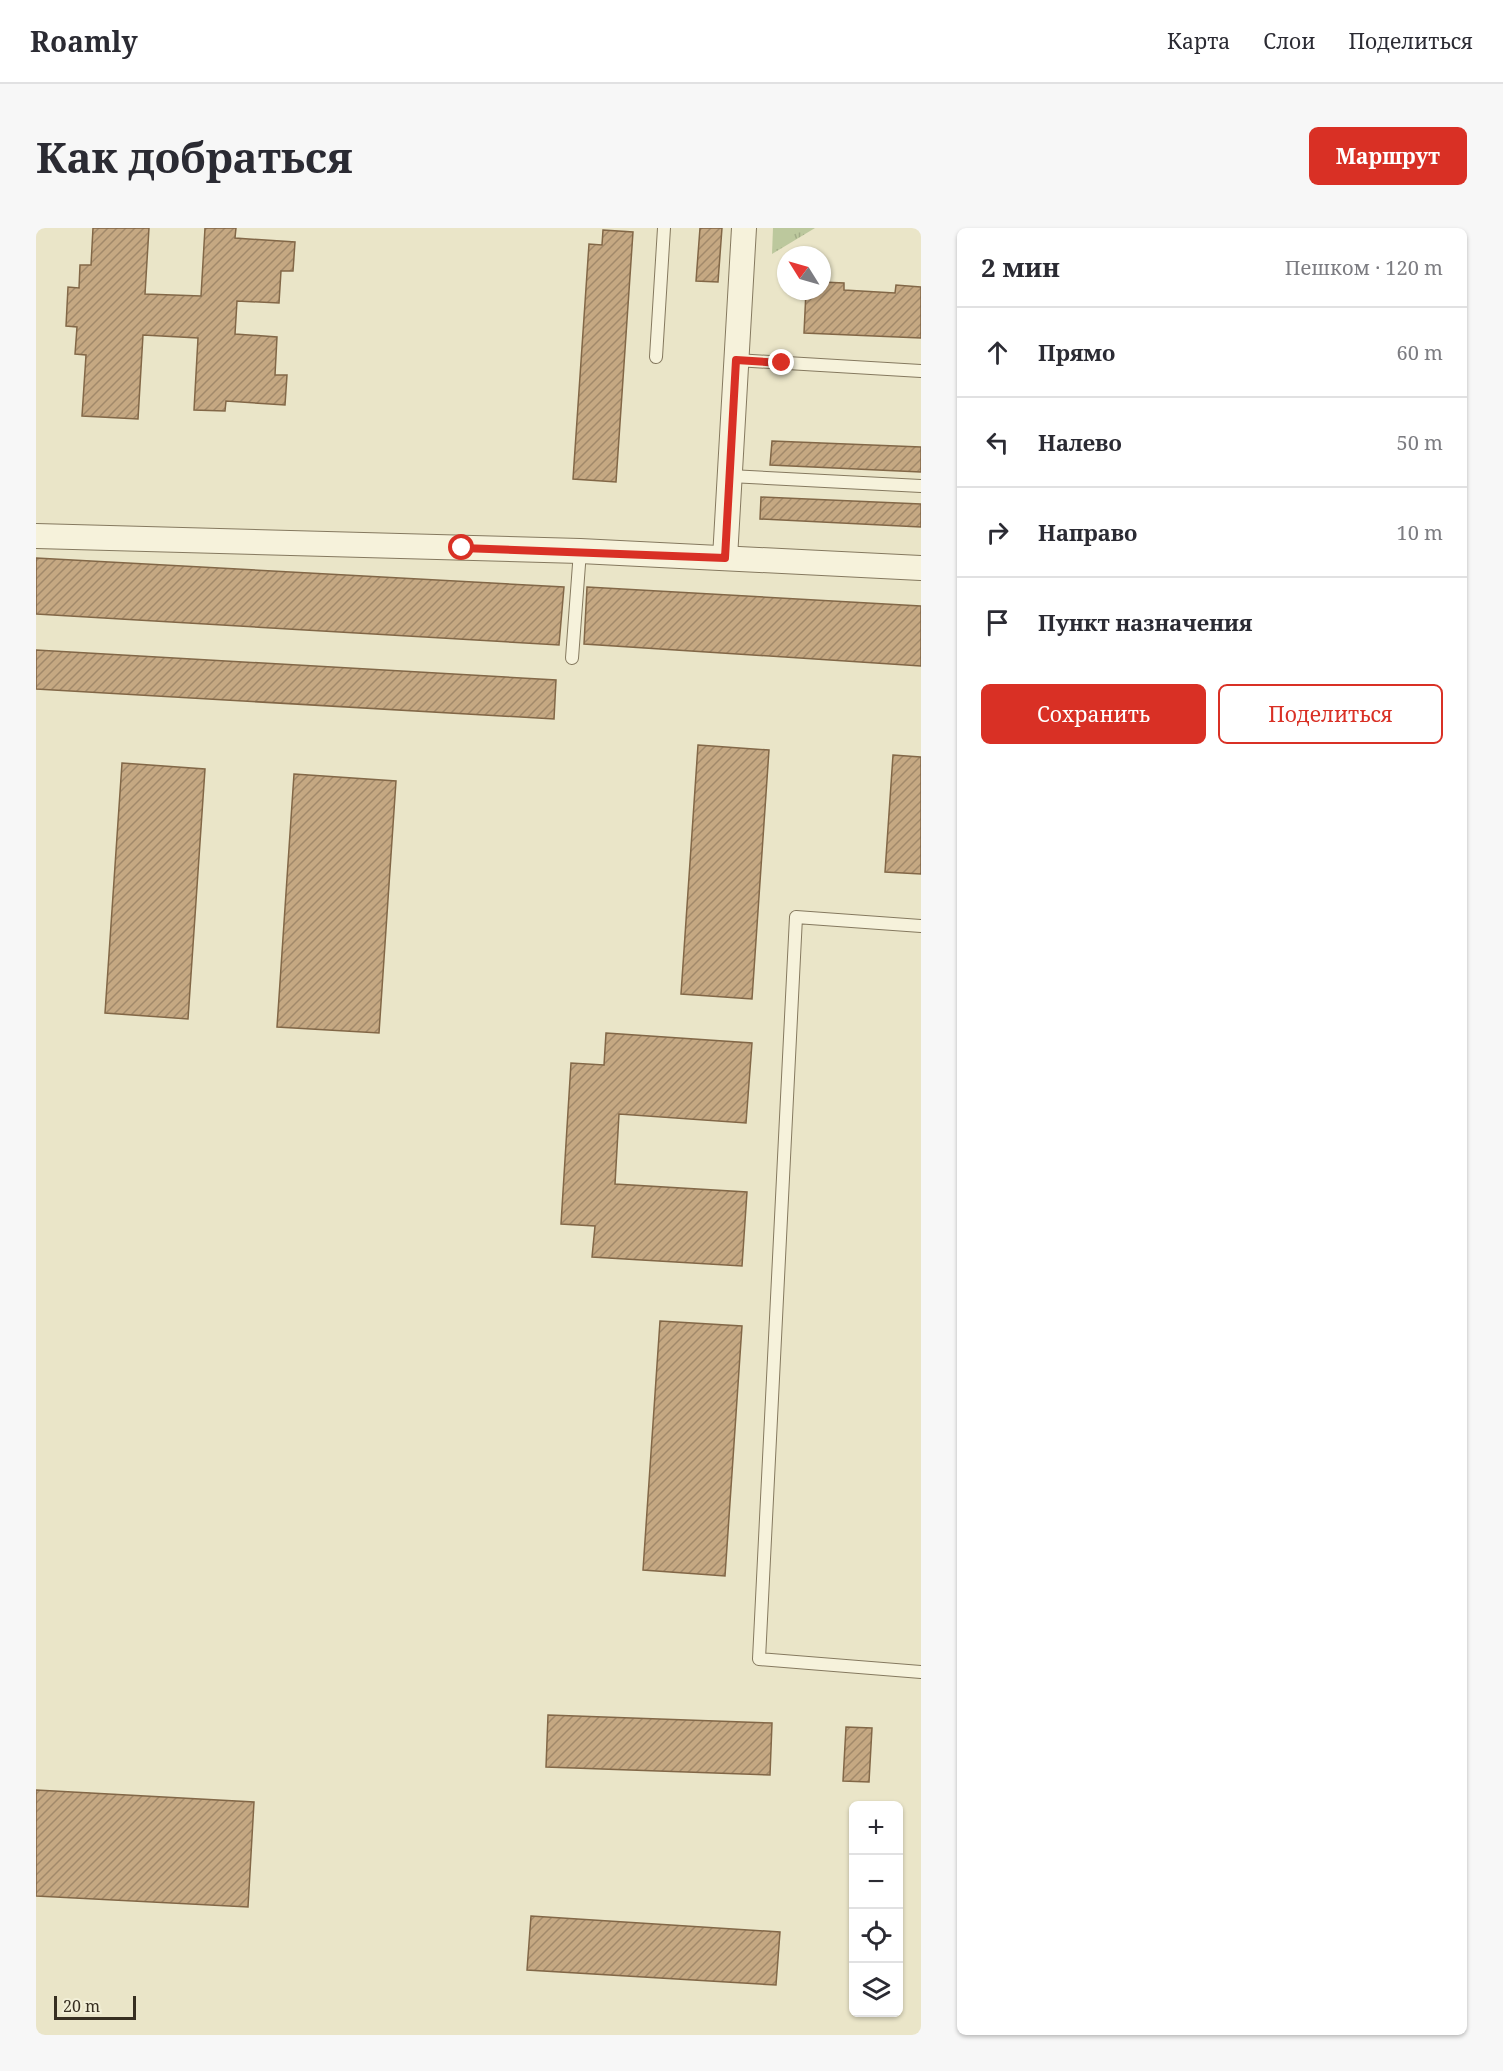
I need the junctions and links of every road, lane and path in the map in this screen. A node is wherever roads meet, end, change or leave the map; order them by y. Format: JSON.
{"nodes":[{"id":1,"x":664,"y":228,"type":"edge"},
{"id":2,"x":744,"y":228,"type":"edge"},
{"id":3,"x":656,"y":357,"type":"dead end"},
{"id":4,"x":736,"y":360,"type":"junction"},
{"id":5,"x":921,"y":371,"type":"edge"},
{"id":6,"x":730,"y":476,"type":"junction"},
{"id":7,"x":921,"y":486,"type":"edge"},
{"id":8,"x":36,"y":536,"type":"edge"},
{"id":9,"x":580,"y":551,"type":"junction"},
{"id":10,"x":725,"y":558,"type":"junction"},
{"id":11,"x":921,"y":568,"type":"edge"},
{"id":12,"x":572,"y":658,"type":"dead end"},
{"id":13,"x":921,"y":926,"type":"edge"},
{"id":14,"x":921,"y":1672,"type":"edge"}],
"edges":[{"from":1,"to":3,"type":"lane"},
{"from":2,"to":4,"type":"street"},
{"from":4,"to":5,"type":"lane"},
{"from":4,"to":6,"type":"street"},
{"from":6,"to":7,"type":"lane"},
{"from":6,"to":10,"type":"street"},
{"from":8,"to":9,"type":"street"},
{"from":9,"to":10,"type":"street"},
{"from":9,"to":12,"type":"lane"},
{"from":10,"to":11,"type":"street"},
{"from":13,"to":14,"type":"lane"}]}
